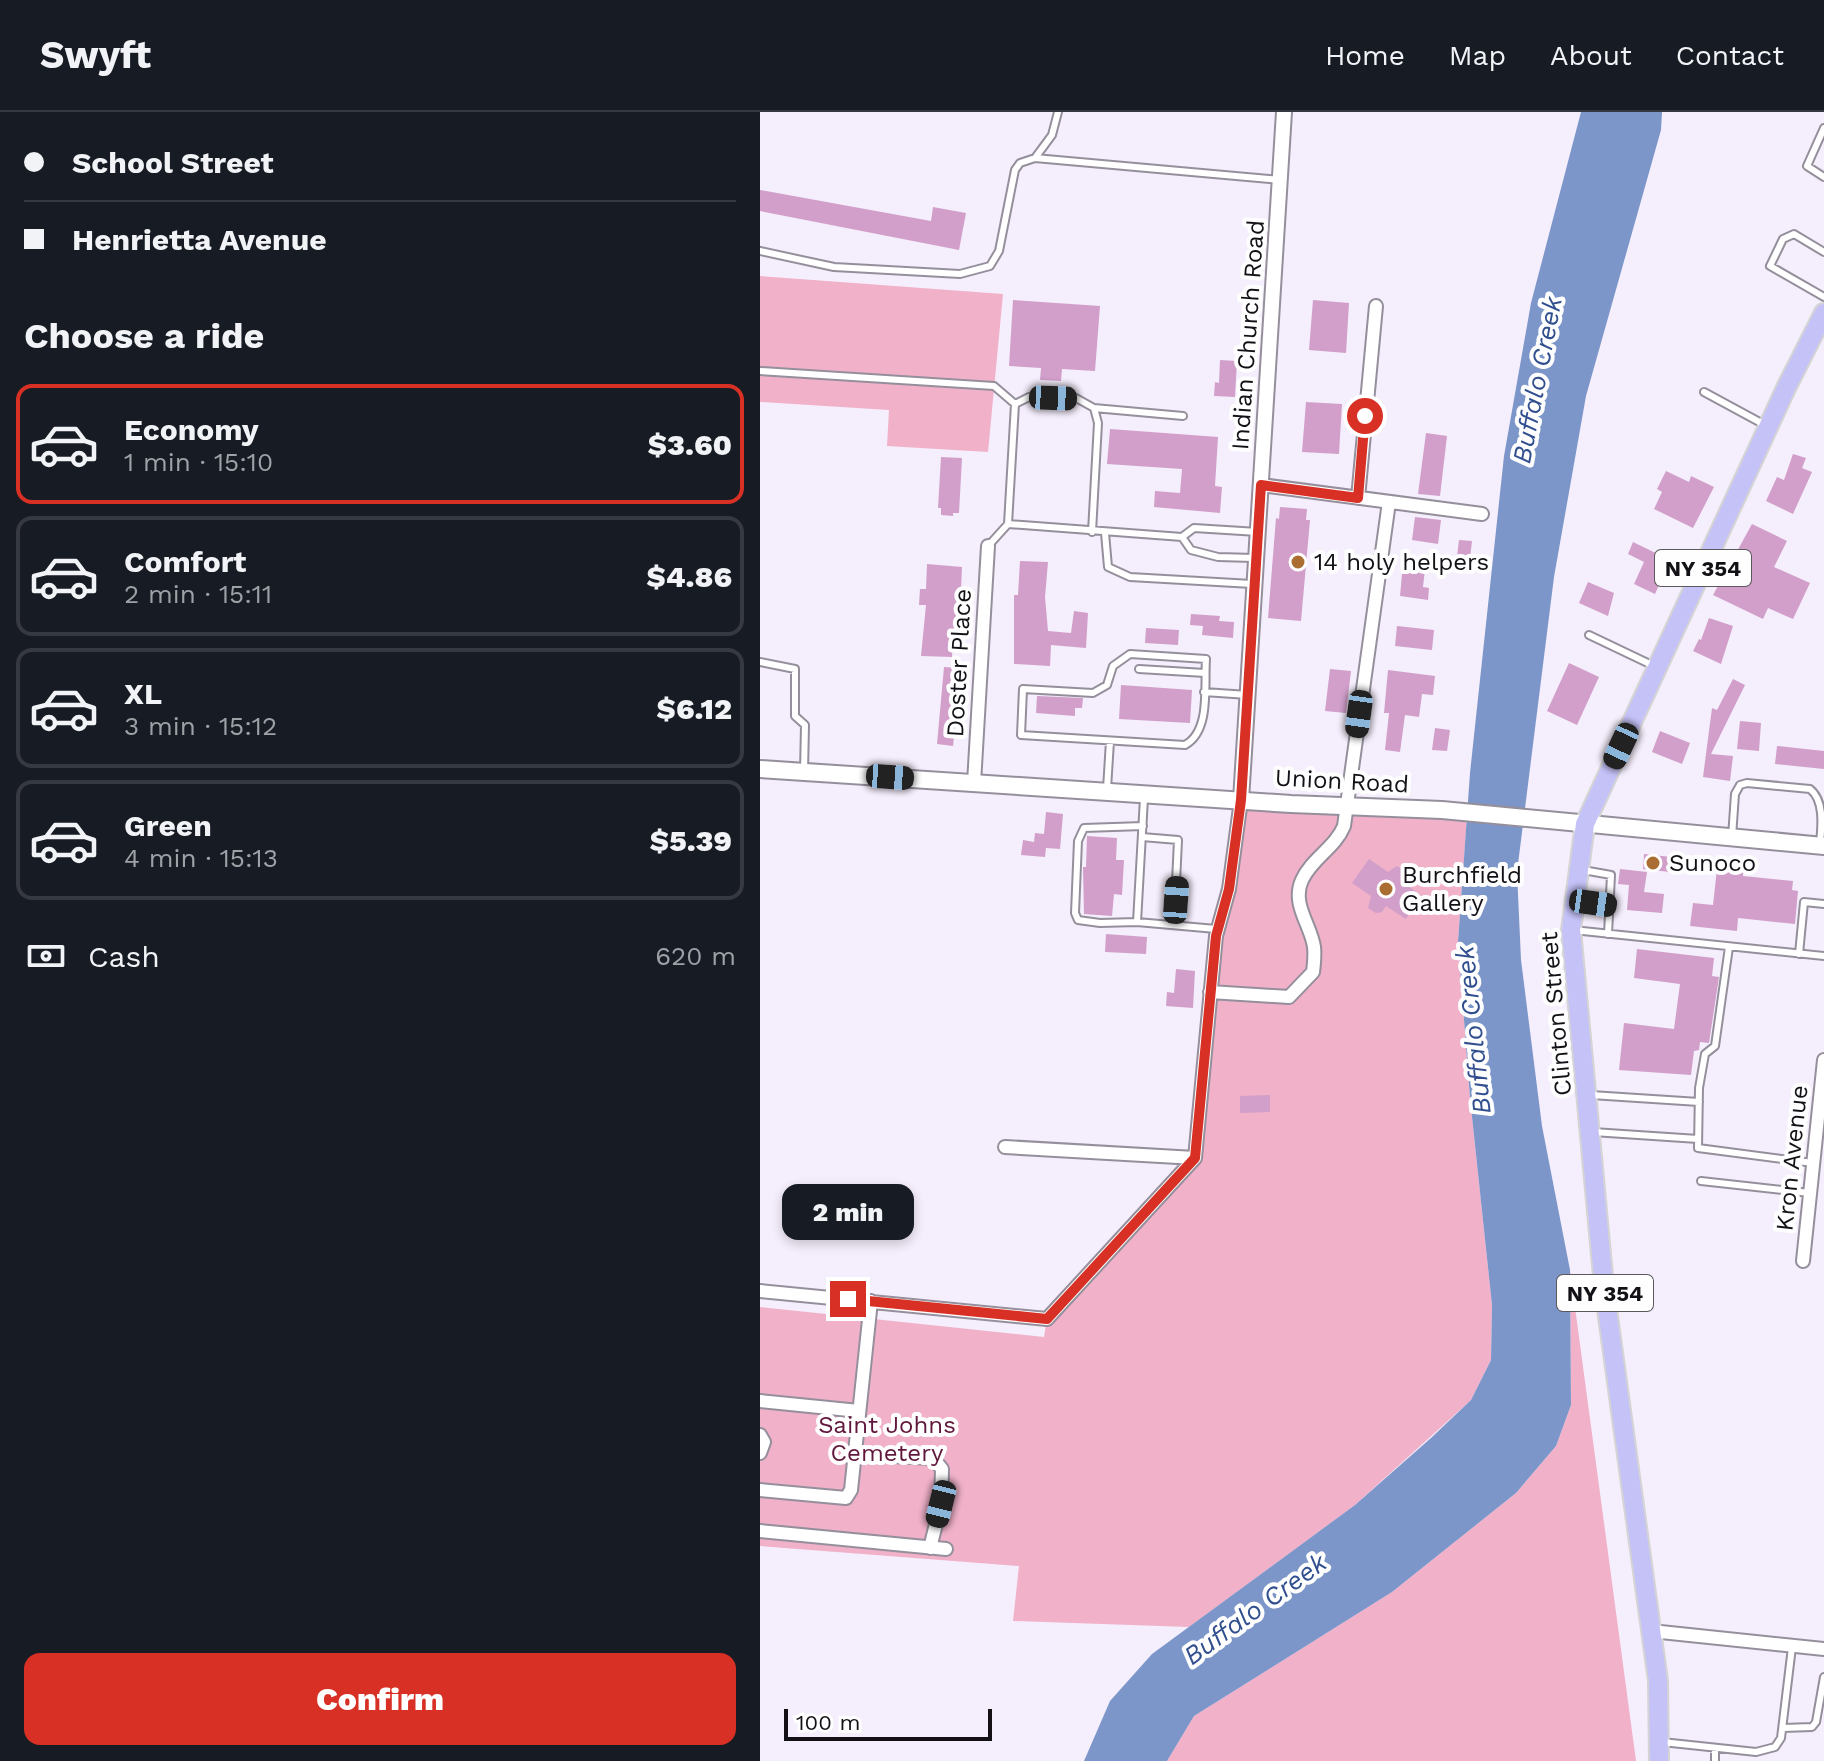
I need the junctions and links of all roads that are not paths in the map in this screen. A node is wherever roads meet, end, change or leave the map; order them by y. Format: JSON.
{"nodes":[{"id":1,"x":1058,"y":112,"type":"edge"},
{"id":2,"x":1284,"y":112,"type":"edge"},
{"id":3,"x":1824,"y":128,"type":"edge"},
{"id":4,"x":1035,"y":158,"type":"junction"},
{"id":5,"x":1824,"y":177,"type":"edge"},
{"id":6,"x":1280,"y":180,"type":"junction"},
{"id":7,"x":760,"y":251,"type":"edge"},
{"id":8,"x":1824,"y":252,"type":"edge"},
{"id":9,"x":1824,"y":297,"type":"edge"},
{"id":10,"x":1376,"y":306,"type":"dead end"},
{"id":11,"x":1824,"y":313,"type":"edge"},
{"id":12,"x":760,"y":371,"type":"edge"},
{"id":13,"x":1704,"y":392,"type":"dead end"},
{"id":14,"x":1015,"y":404,"type":"junction"},
{"id":15,"x":1094,"y":408,"type":"junction"},
{"id":16,"x":1183,"y":416,"type":"dead end"},
{"id":17,"x":1769,"y":426,"type":"junction"},
{"id":18,"x":1261,"y":485,"type":"junction"},
{"id":19,"x":1358,"y":498,"type":"junction"},
{"id":20,"x":1389,"y":502,"type":"junction"},
{"id":21,"x":1482,"y":514,"type":"dead end"},
{"id":22,"x":1008,"y":524,"type":"junction"},
{"id":23,"x":1092,"y":532,"type":"junction"},
{"id":24,"x":1258,"y":532,"type":"junction"},
{"id":25,"x":1105,"y":533,"type":"junction"},
{"id":26,"x":1182,"y":537,"type":"junction"},
{"id":27,"x":988,"y":546,"type":"joint"},
{"id":28,"x":1257,"y":558,"type":"junction"},
{"id":29,"x":1256,"y":585,"type":"junction"},
{"id":30,"x":1589,"y":635,"type":"dead end"},
{"id":31,"x":760,"y":662,"type":"edge"},
{"id":32,"x":1657,"y":668,"type":"junction"},
{"id":33,"x":1139,"y":669,"type":"dead end"},
{"id":34,"x":1205,"y":673,"type":"junction"},
{"id":35,"x":1204,"y":692,"type":"junction"},
{"id":36,"x":1248,"y":695,"type":"junction"},
{"id":37,"x":1110,"y":741,"type":"junction"},
{"id":38,"x":760,"y":769,"type":"edge"},
{"id":39,"x":804,"y":772,"type":"junction"},
{"id":40,"x":974,"y":783,"type":"junction"},
{"id":41,"x":1107,"y":792,"type":"junction"},
{"id":42,"x":1145,"y":794,"type":"junction"},
{"id":43,"x":1241,"y":800,"type":"junction"},
{"id":44,"x":1346,"y":807,"type":"junction"},
{"id":45,"x":1585,"y":824,"type":"junction"},
{"id":46,"x":1143,"y":826,"type":"junction"},
{"id":47,"x":1142,"y":837,"type":"junction"},
{"id":48,"x":1732,"y":837,"type":"junction"},
{"id":49,"x":1822,"y":846,"type":"edge"},
{"id":50,"x":1579,"y":869,"type":"junction"},
{"id":51,"x":1575,"y":901,"type":"junction"},
{"id":52,"x":1824,"y":904,"type":"edge"},
{"id":53,"x":1610,"y":906,"type":"junction"},
{"id":54,"x":1137,"y":922,"type":"junction"},
{"id":55,"x":1174,"y":925,"type":"junction"},
{"id":56,"x":1218,"y":929,"type":"junction"},
{"id":57,"x":1571,"y":930,"type":"junction"},
{"id":58,"x":1608,"y":934,"type":"junction"},
{"id":59,"x":1729,"y":947,"type":"junction"},
{"id":60,"x":1799,"y":954,"type":"junction"},
{"id":61,"x":1824,"y":956,"type":"edge"},
{"id":62,"x":1210,"y":992,"type":"junction"},
{"id":63,"x":1824,"y":1060,"type":"edge"},
{"id":64,"x":1586,"y":1095,"type":"junction"},
{"id":65,"x":1699,"y":1102,"type":"junction"},
{"id":66,"x":1590,"y":1132,"type":"junction"},
{"id":67,"x":1698,"y":1139,"type":"junction"},
{"id":68,"x":1005,"y":1147,"type":"dead end"},
{"id":69,"x":1195,"y":1158,"type":"junction"},
{"id":70,"x":1813,"y":1163,"type":"junction"},
{"id":71,"x":1701,"y":1181,"type":"dead end"},
{"id":72,"x":1810,"y":1193,"type":"junction"},
{"id":73,"x":1803,"y":1261,"type":"dead end"},
{"id":74,"x":760,"y":1291,"type":"edge"},
{"id":75,"x":871,"y":1301,"type":"junction"},
{"id":76,"x":760,"y":1401,"type":"edge"},
{"id":77,"x":859,"y":1411,"type":"junction"},
{"id":78,"x":760,"y":1435,"type":"edge"},
{"id":79,"x":760,"y":1453,"type":"edge"},
{"id":80,"x":854,"y":1454,"type":"junction"},
{"id":81,"x":760,"y":1490,"type":"edge"},
{"id":82,"x":760,"y":1531,"type":"edge"},
{"id":83,"x":930,"y":1548,"type":"junction"},
{"id":84,"x":946,"y":1549,"type":"dead end"},
{"id":85,"x":1651,"y":1631,"type":"junction"},
{"id":86,"x":1793,"y":1646,"type":"junction"},
{"id":87,"x":1824,"y":1649,"type":"edge"},
{"id":88,"x":1824,"y":1677,"type":"edge"},
{"id":89,"x":1783,"y":1728,"type":"junction"},
{"id":90,"x":1715,"y":1748,"type":"junction"},
{"id":91,"x":1659,"y":1752,"type":"edge"},
{"id":92,"x":1756,"y":1752,"type":"junction"},
{"id":93,"x":1715,"y":1761,"type":"edge"},
{"id":94,"x":1756,"y":1761,"type":"edge"}],
"edges":[{"from":1,"to":4,"type":"lane"},
{"from":2,"to":6,"type":"street","name":"Indian Church Road"},
{"from":3,"to":5,"type":"lane"},
{"from":4,"to":6,"type":"lane"},
{"from":4,"to":7,"type":"lane"},
{"from":6,"to":18,"type":"street","name":"Indian Church Road"},
{"from":8,"to":9,"type":"lane"},
{"from":10,"to":19,"type":"street"},
{"from":11,"to":17,"type":"main road","name":"Clinton Street","number":"NY 354"},
{"from":12,"to":14,"type":"lane"},
{"from":13,"to":17,"type":"lane"},
{"from":14,"to":15,"type":"lane"},
{"from":14,"to":22,"type":"lane"},
{"from":15,"to":16,"type":"lane"},
{"from":15,"to":23,"type":"lane"},
{"from":17,"to":32,"type":"main road","name":"Clinton Street","number":"NY 354"},
{"from":18,"to":19,"type":"street"},
{"from":18,"to":24,"type":"street","name":"Indian Church Road"},
{"from":19,"to":20,"type":"street"},
{"from":20,"to":21,"type":"street"},
{"from":20,"to":44,"type":"street"},
{"from":22,"to":23,"type":"lane"},
{"from":22,"to":27,"type":"lane"},
{"from":23,"to":25,"type":"lane"},
{"from":24,"to":26,"type":"lane"},
{"from":24,"to":28,"type":"street","name":"Indian Church Road"},
{"from":25,"to":26,"type":"lane"},
{"from":25,"to":29,"type":"lane"},
{"from":26,"to":28,"type":"lane"},
{"from":27,"to":40,"type":"street","name":"Doster Place"},
{"from":28,"to":29,"type":"street","name":"Indian Church Road"},
{"from":29,"to":36,"type":"street","name":"Indian Church Road"},
{"from":30,"to":32,"type":"lane"},
{"from":31,"to":39,"type":"lane"},
{"from":32,"to":45,"type":"main road","name":"Clinton Street","number":"NY 354"},
{"from":33,"to":34,"type":"lane"},
{"from":34,"to":35,"type":"lane"},
{"from":34,"to":37,"type":"lane"},
{"from":35,"to":36,"type":"lane"},
{"from":35,"to":37,"type":"lane"},
{"from":36,"to":43,"type":"street","name":"Indian Church Road"},
{"from":37,"to":41,"type":"lane"},
{"from":38,"to":39,"type":"main road","name":"Union Road"},
{"from":39,"to":40,"type":"main road","name":"Union Road"},
{"from":40,"to":41,"type":"main road","name":"Union Road"},
{"from":41,"to":42,"type":"main road","name":"Union Road"},
{"from":42,"to":43,"type":"main road","name":"Union Road"},
{"from":42,"to":46,"type":"lane"},
{"from":43,"to":44,"type":"main road","name":"Union Road"},
{"from":43,"to":56,"type":"street"},
{"from":44,"to":45,"type":"main road","name":"Union Road"},
{"from":44,"to":62,"type":"street"},
{"from":45,"to":48,"type":"main road","name":"Union Road"},
{"from":45,"to":50,"type":"main road","name":"Clinton Street","number":"NY 354"},
{"from":46,"to":47,"type":"lane"},
{"from":46,"to":54,"type":"lane"},
{"from":47,"to":54,"type":"lane"},
{"from":47,"to":55,"type":"lane"},
{"from":48,"to":49,"type":"main road","name":"Union Road"},
{"from":48,"to":49,"type":"lane"},
{"from":50,"to":51,"type":"main road","name":"Clinton Street","number":"NY 354"},
{"from":50,"to":53,"type":"lane"},
{"from":51,"to":53,"type":"lane"},
{"from":51,"to":57,"type":"main road","name":"Clinton Street","number":"NY 354"},
{"from":52,"to":60,"type":"lane"},
{"from":53,"to":58,"type":"lane"},
{"from":54,"to":55,"type":"lane"},
{"from":55,"to":56,"type":"lane"},
{"from":56,"to":62,"type":"street"},
{"from":57,"to":58,"type":"lane"},
{"from":57,"to":64,"type":"main road","name":"Clinton Street","number":"NY 354"},
{"from":58,"to":59,"type":"lane"},
{"from":59,"to":60,"type":"lane"},
{"from":59,"to":65,"type":"lane"},
{"from":60,"to":61,"type":"lane"},
{"from":62,"to":69,"type":"street"},
{"from":63,"to":70,"type":"street","name":"Kron Avenue"},
{"from":64,"to":65,"type":"lane"},
{"from":64,"to":66,"type":"main road","name":"Clinton Street","number":"NY 354"},
{"from":65,"to":67,"type":"lane"},
{"from":66,"to":67,"type":"lane"},
{"from":66,"to":85,"type":"main road","name":"Clinton Street","number":"NY 354"},
{"from":67,"to":70,"type":"lane"},
{"from":68,"to":69,"type":"street"},
{"from":69,"to":75,"type":"street"},
{"from":70,"to":72,"type":"street","name":"Kron Avenue"},
{"from":71,"to":72,"type":"lane"},
{"from":72,"to":73,"type":"street","name":"Kron Avenue"},
{"from":74,"to":75,"type":"street"},
{"from":75,"to":77,"type":"street"},
{"from":76,"to":77,"type":"street"},
{"from":77,"to":80,"type":"street"},
{"from":78,"to":79,"type":"street"},
{"from":80,"to":81,"type":"street"},
{"from":80,"to":83,"type":"street"},
{"from":82,"to":83,"type":"street"},
{"from":83,"to":84,"type":"street"},
{"from":85,"to":86,"type":"street"},
{"from":85,"to":91,"type":"main road","name":"Clinton Street","number":"NY 354"},
{"from":86,"to":87,"type":"street"},
{"from":86,"to":89,"type":"lane"},
{"from":88,"to":89,"type":"lane"},
{"from":89,"to":92,"type":"lane"},
{"from":90,"to":91,"type":"lane"},
{"from":90,"to":92,"type":"lane"},
{"from":90,"to":93,"type":"lane"},
{"from":92,"to":94,"type":"lane"}]}
